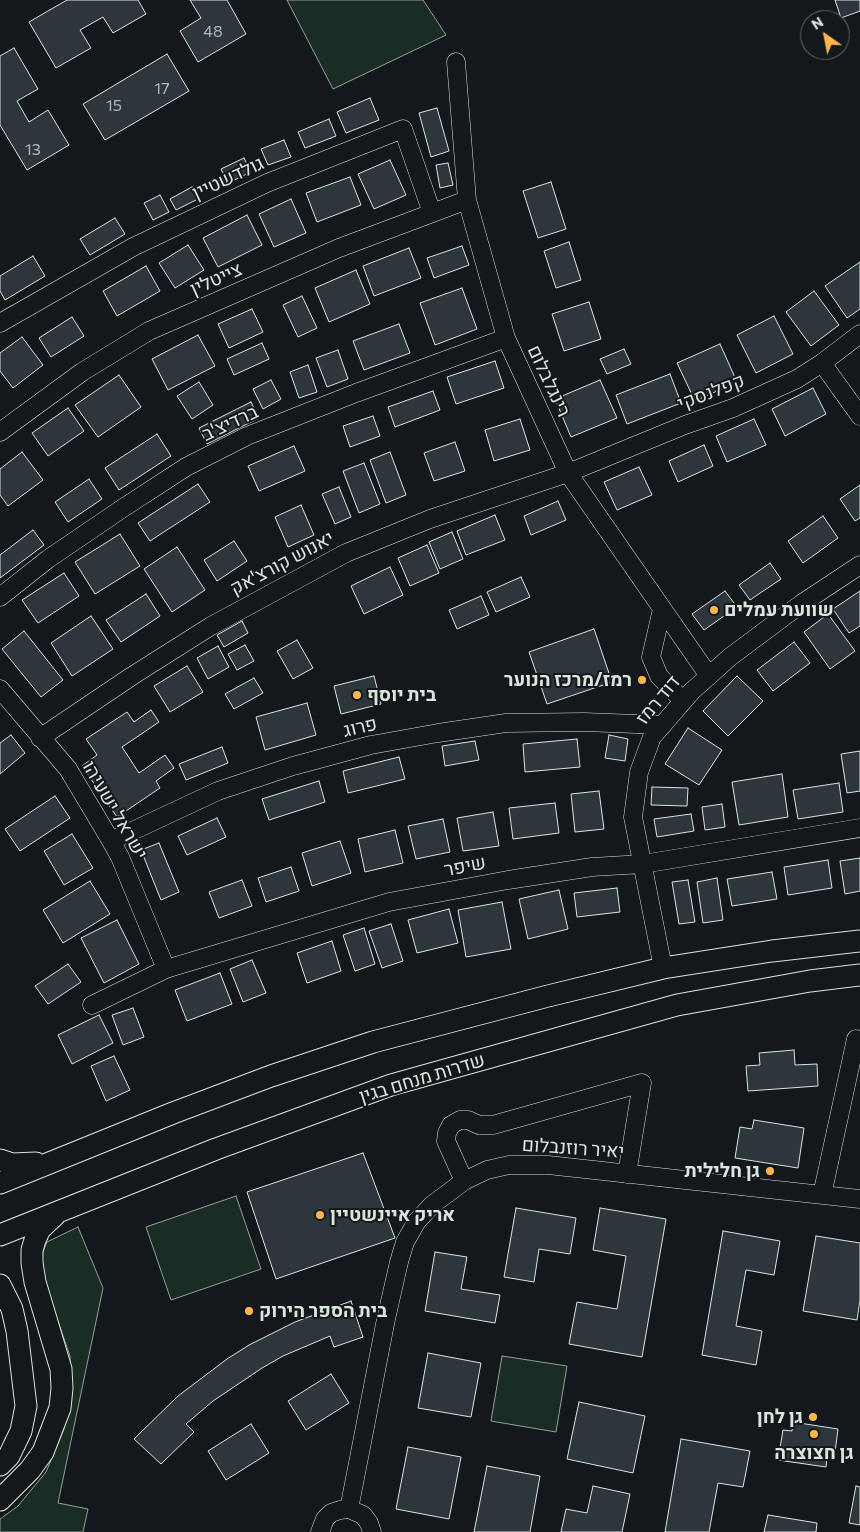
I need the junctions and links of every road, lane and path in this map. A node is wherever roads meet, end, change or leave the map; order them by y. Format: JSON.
{"nodes":[{"id":1,"x":456,"y":62,"type":"dead end"},
{"id":2,"x":467,"y":200,"type":"junction"},
{"id":3,"x":432,"y":213,"type":"junction"},
{"id":4,"x":0,"y":323,"type":"edge"},
{"id":5,"x":860,"y":334,"type":"edge"},
{"id":6,"x":506,"y":338,"type":"junction"},
{"id":7,"x":822,"y":364,"type":"junction"},
{"id":8,"x":860,"y":416,"type":"edge"},
{"id":9,"x":0,"y":432,"type":"edge"},
{"id":10,"x":568,"y":473,"type":"junction"},
{"id":11,"x":860,"y":565,"type":"edge"},
{"id":12,"x":0,"y":597,"type":"edge"},
{"id":13,"x":662,"y":609,"type":"junction"},
{"id":14,"x":709,"y":676,"type":"junction"},
{"id":15,"x":0,"y":689,"type":"edge"},
{"id":16,"x":683,"y":701,"type":"junction"},
{"id":17,"x":663,"y":725,"type":"junction"},
{"id":18,"x":40,"y":738,"type":"junction"},
{"id":19,"x":860,"y":828,"type":"edge"},
{"id":20,"x":111,"y":841,"type":"junction"},
{"id":21,"x":643,"y":864,"type":"junction"},
{"id":22,"x":860,"y":941,"type":"edge"},
{"id":23,"x":663,"y":968,"type":"junction"},
{"id":24,"x":166,"y":969,"type":"junction"},
{"id":25,"x":860,"y":975,"type":"edge"},
{"id":26,"x":92,"y":1004,"type":"dead end"},
{"id":27,"x":856,"y":1039,"type":"dead end"},
{"id":28,"x":0,"y":1160,"type":"edge"},
{"id":29,"x":54,"y":1160,"type":"junction"},
{"id":30,"x":627,"y":1174,"type":"junction"},
{"id":31,"x":464,"y":1181,"type":"junction"},
{"id":32,"x":0,"y":1183,"type":"edge"},
{"id":33,"x":822,"y":1195,"type":"junction"},
{"id":34,"x":860,"y":1199,"type":"edge"},
{"id":35,"x":60,"y":1210,"type":"junction"},
{"id":36,"x":0,"y":1235,"type":"edge"},
{"id":37,"x":0,"y":1285,"type":"edge"},
{"id":38,"x":0,"y":1465,"type":"edge"},
{"id":39,"x":0,"y":1500,"type":"edge"},
{"id":40,"x":349,"y":1509,"type":"junction"},
{"id":41,"x":320,"y":1532,"type":"edge"},
{"id":42,"x":372,"y":1532,"type":"edge"}],
"edges":[{"from":1,"to":2,"type":"street","name":"רינגלבלום"},
{"from":2,"to":3,"type":"street","name":"צייטלין"},
{"from":2,"to":6,"type":"street","name":"רינגלבלום"},
{"from":3,"to":4,"type":"street","name":"גולדשטיין"},
{"from":3,"to":9,"type":"street","name":"צייטלין"},
{"from":5,"to":7,"type":"street","name":"קפלנסקי"},
{"from":6,"to":10,"type":"street","name":"רינגלבלום"},
{"from":6,"to":12,"type":"street","name":"ברדיצ'ב"},
{"from":7,"to":8,"type":"street"},
{"from":7,"to":10,"type":"street","name":"קפלנסקי"},
{"from":10,"to":13,"type":"street","name":"רינגלבלום"},
{"from":10,"to":18,"type":"street","name":"יאנוש קורצ'אק"},
{"from":11,"to":14,"type":"street","name":"דוד רמז"},
{"from":13,"to":14,"type":"street","name":"רינגלבלום"},
{"from":13,"to":16,"type":"street"},
{"from":14,"to":16,"type":"street","name":"דוד רמז"},
{"from":15,"to":18,"type":"street","name":"ישראל ישעיהו"},
{"from":16,"to":17,"type":"street","name":"דוד רמז"},
{"from":17,"to":20,"type":"street","name":"פרוג"},
{"from":17,"to":21,"type":"street","name":"דוד רמז"},
{"from":18,"to":20,"type":"street","name":"ישראל ישעיהו"},
{"from":19,"to":21,"type":"street","name":"שיפר"},
{"from":20,"to":24,"type":"street","name":"ישראל ישעיהו"},
{"from":21,"to":23,"type":"street","name":"דוד רמז"},
{"from":21,"to":24,"type":"street","name":"שיפר"},
{"from":22,"to":23,"type":"main road"},
{"from":23,"to":29,"type":"main road"},
{"from":24,"to":26,"type":"street","name":"שיפר"},
{"from":25,"to":35,"type":"main road","name":"שדרות מנחם בגין"},
{"from":27,"to":33,"type":"street"},
{"from":28,"to":29,"type":"main road"},
{"from":29,"to":32,"type":"main road"},
{"from":30,"to":31,"type":"street","name":"יאיר רוזנבלום"},
{"from":30,"to":31,"type":"street"},
{"from":30,"to":33,"type":"street","name":"יאיר רוזנבלום"},
{"from":31,"to":40,"type":"street","name":"יאיר רוזנבלום"},
{"from":33,"to":34,"type":"street","name":"יאיר רוזנבלום"},
{"from":35,"to":36,"type":"main road","name":"שדרות מנחם בגין"},
{"from":35,"to":39,"type":"main road"},
{"from":37,"to":38,"type":"main road"},
{"from":40,"to":41,"type":"street"},
{"from":40,"to":42,"type":"street"}]}
